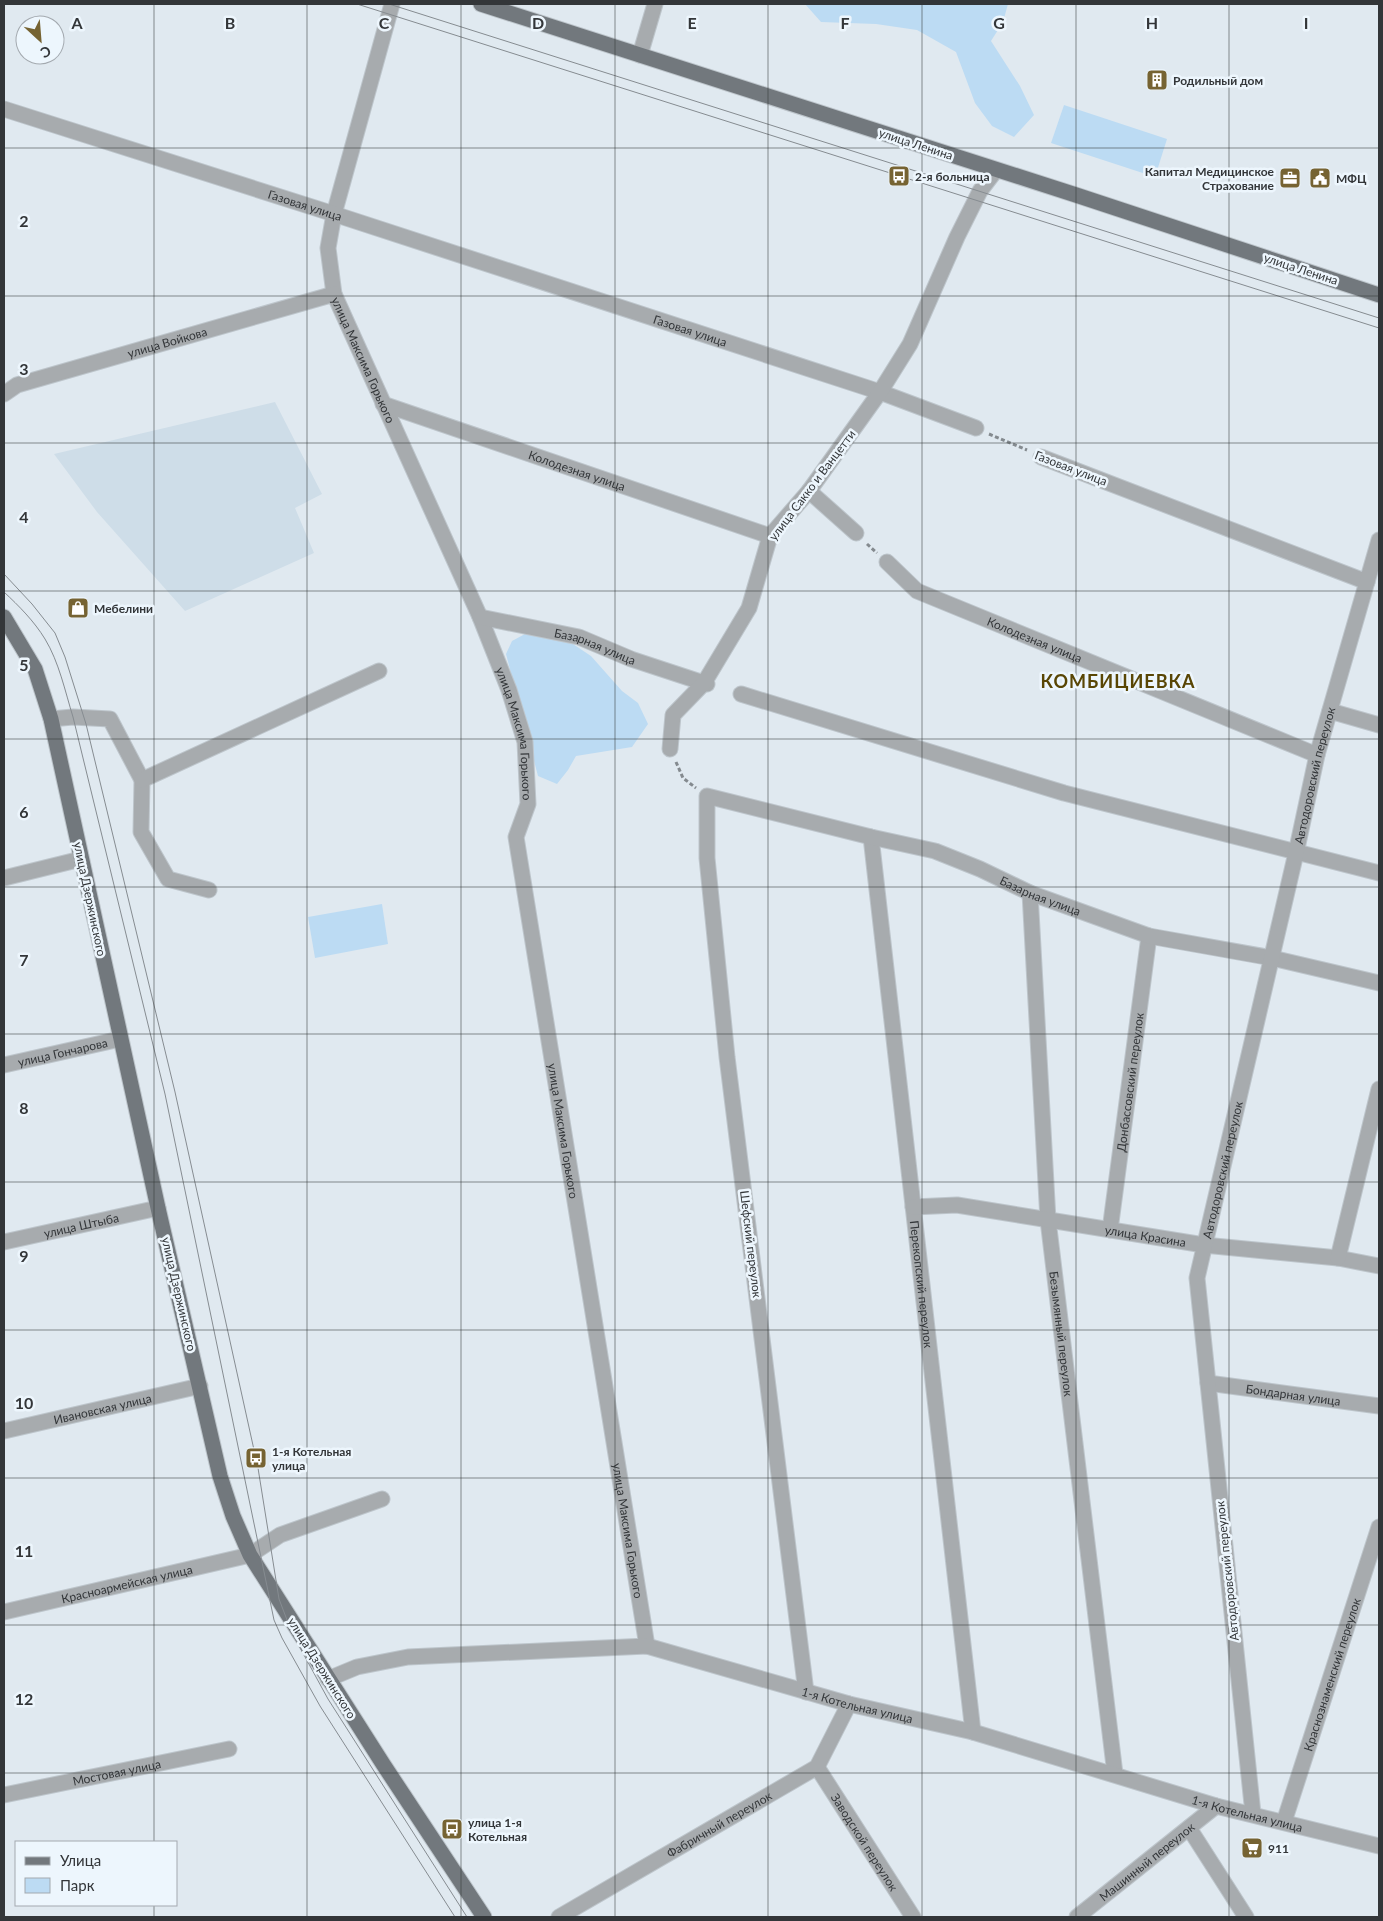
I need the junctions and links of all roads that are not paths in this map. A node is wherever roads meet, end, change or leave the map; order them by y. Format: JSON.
{"nodes":[{"id":1,"x":392,"y":4,"type":"edge"},
{"id":2,"x":481,"y":4,"type":"edge"},
{"id":3,"x":655,"y":4,"type":"edge"},
{"id":4,"x":640,"y":55,"type":"junction"},
{"id":5,"x":4,"y":108,"type":"edge"},
{"id":6,"x":996,"y":170,"type":"junction"},
{"id":7,"x":334,"y":214,"type":"junction"},
{"id":8,"x":334,"y":294,"type":"junction"},
{"id":9,"x":1379,"y":295,"type":"edge"},
{"id":10,"x":880,"y":392,"type":"junction"},
{"id":11,"x":4,"y":394,"type":"edge"},
{"id":12,"x":383,"y":404,"type":"junction"},
{"id":13,"x":976,"y":428,"type":"road end"},
{"id":14,"x":1041,"y":457,"type":"road end"},
{"id":15,"x":809,"y":491,"type":"junction"},
{"id":16,"x":856,"y":533,"type":"road end"},
{"id":17,"x":770,"y":536,"type":"junction"},
{"id":18,"x":1379,"y":540,"type":"edge"},
{"id":19,"x":887,"y":562,"type":"road end"},
{"id":20,"x":1367,"y":582,"type":"junction"},
{"id":21,"x":4,"y":617,"type":"edge"},
{"id":22,"x":480,"y":618,"type":"junction"},
{"id":23,"x":379,"y":671,"type":"dead end"},
{"id":24,"x":705,"y":683,"type":"junction"},
{"id":25,"x":741,"y":694,"type":"dead end"},
{"id":26,"x":1330,"y":711,"type":"junction"},
{"id":27,"x":51,"y":719,"type":"junction"},
{"id":28,"x":1379,"y":725,"type":"edge"},
{"id":29,"x":670,"y":749,"type":"road end"},
{"id":30,"x":1317,"y":755,"type":"junction"},
{"id":31,"x":142,"y":780,"type":"junction"},
{"id":32,"x":707,"y":796,"type":"joint"},
{"id":33,"x":871,"y":837,"type":"junction"},
{"id":34,"x":1296,"y":853,"type":"junction"},
{"id":35,"x":81,"y":859,"type":"junction"},
{"id":36,"x":1379,"y":873,"type":"edge"},
{"id":37,"x":4,"y":878,"type":"edge"},
{"id":38,"x":209,"y":890,"type":"dead end"},
{"id":39,"x":1030,"y":892,"type":"junction"},
{"id":40,"x":1149,"y":936,"type":"junction"},
{"id":41,"x":1272,"y":958,"type":"junction"},
{"id":42,"x":1379,"y":983,"type":"edge"},
{"id":43,"x":120,"y":1039,"type":"junction"},
{"id":44,"x":4,"y":1065,"type":"edge"},
{"id":45,"x":1379,"y":1089,"type":"edge"},
{"id":46,"x":913,"y":1207,"type":"junction"},
{"id":47,"x":158,"y":1208,"type":"junction"},
{"id":48,"x":1048,"y":1220,"type":"junction"},
{"id":49,"x":1110,"y":1230,"type":"junction"},
{"id":50,"x":4,"y":1242,"type":"edge"},
{"id":51,"x":1204,"y":1244,"type":"junction"},
{"id":52,"x":1338,"y":1258,"type":"junction"},
{"id":53,"x":1379,"y":1266,"type":"edge"},
{"id":54,"x":1208,"y":1383,"type":"junction"},
{"id":55,"x":200,"y":1386,"type":"junction"},
{"id":56,"x":1379,"y":1406,"type":"edge"},
{"id":57,"x":4,"y":1431,"type":"edge"},
{"id":58,"x":382,"y":1499,"type":"dead end"},
{"id":59,"x":1379,"y":1527,"type":"edge"},
{"id":60,"x":250,"y":1555,"type":"junction"},
{"id":61,"x":1375,"y":1555,"type":"edge"},
{"id":62,"x":4,"y":1612,"type":"edge"},
{"id":63,"x":648,"y":1646,"type":"junction"},
{"id":64,"x":328,"y":1679,"type":"junction"},
{"id":65,"x":806,"y":1692,"type":"junction"},
{"id":66,"x":849,"y":1704,"type":"junction"},
{"id":67,"x":973,"y":1732,"type":"junction"},
{"id":68,"x":229,"y":1749,"type":"dead end"},
{"id":69,"x":817,"y":1767,"type":"junction"},
{"id":70,"x":1115,"y":1774,"type":"junction"},
{"id":71,"x":4,"y":1795,"type":"edge"},
{"id":72,"x":1216,"y":1806,"type":"junction"},
{"id":73,"x":1253,"y":1814,"type":"junction"},
{"id":74,"x":1284,"y":1822,"type":"junction"},
{"id":75,"x":1189,"y":1828,"type":"junction"},
{"id":76,"x":1379,"y":1846,"type":"edge"},
{"id":77,"x":484,"y":1917,"type":"edge"},
{"id":78,"x":559,"y":1917,"type":"edge"},
{"id":79,"x":913,"y":1917,"type":"edge"},
{"id":80,"x":1078,"y":1917,"type":"edge"},
{"id":81,"x":1246,"y":1917,"type":"edge"}],
"edges":[{"from":1,"to":7,"type":"street","name":"улица Максима Горького"},
{"from":2,"to":4,"type":"main road","name":"улица Ленина"},
{"from":3,"to":4,"type":"street"},
{"from":4,"to":6,"type":"main road","name":"улица Ленина"},
{"from":5,"to":7,"type":"street","name":"Газовая улица"},
{"from":6,"to":9,"type":"main road","name":"улица Ленина"},
{"from":6,"to":10,"type":"street","name":"улица Сакко и Ванцетти"},
{"from":7,"to":8,"type":"street","name":"улица Максима Горького"},
{"from":7,"to":10,"type":"street","name":"Газовая улица"},
{"from":8,"to":11,"type":"street","name":"улица Войкова"},
{"from":8,"to":12,"type":"street","name":"улица Максима Горького"},
{"from":10,"to":13,"type":"street","name":"Газовая улица"},
{"from":10,"to":15,"type":"street","name":"улица Сакко и Ванцетти"},
{"from":12,"to":17,"type":"street","name":"Колодезная улица"},
{"from":12,"to":22,"type":"street","name":"улица Максима Горького"},
{"from":14,"to":20,"type":"street","name":"Газовая улица"},
{"from":15,"to":16,"type":"street"},
{"from":15,"to":17,"type":"street","name":"улица Сакко и Ванцетти"},
{"from":17,"to":24,"type":"street","name":"улица Сакко и Ванцетти"},
{"from":18,"to":20,"type":"street","name":"Автодоровский переулок"},
{"from":19,"to":30,"type":"street","name":"Колодезная улица"},
{"from":20,"to":26,"type":"street","name":"Автодоровский переулок"},
{"from":21,"to":27,"type":"main road","name":"улица Дзержинского"},
{"from":22,"to":24,"type":"street","name":"Базарная улица"},
{"from":22,"to":63,"type":"street","name":"улица Максима Горького"},
{"from":23,"to":31,"type":"street"},
{"from":24,"to":29,"type":"street","name":"улица Сакко и Ванцетти"},
{"from":25,"to":34,"type":"street"},
{"from":26,"to":28,"type":"street"},
{"from":26,"to":30,"type":"street","name":"Автодоровский переулок"},
{"from":27,"to":31,"type":"street"},
{"from":27,"to":35,"type":"main road","name":"улица Дзержинского"},
{"from":30,"to":34,"type":"street","name":"Автодоровский переулок"},
{"from":31,"to":38,"type":"street"},
{"from":32,"to":33,"type":"street","name":"Базарная улица"},
{"from":32,"to":65,"type":"street","name":"Шефский переулок"},
{"from":33,"to":39,"type":"street","name":"Базарная улица"},
{"from":33,"to":46,"type":"street","name":"Перекопский переулок"},
{"from":34,"to":36,"type":"street"},
{"from":34,"to":41,"type":"street","name":"Автодоровский переулок"},
{"from":35,"to":37,"type":"street"},
{"from":35,"to":43,"type":"main road","name":"улица Дзержинского"},
{"from":39,"to":40,"type":"street","name":"Базарная улица"},
{"from":39,"to":48,"type":"street","name":"Безымянный переулок"},
{"from":40,"to":41,"type":"street","name":"Базарная улица"},
{"from":40,"to":49,"type":"street","name":"Донбассовский переулок"},
{"from":41,"to":42,"type":"street","name":"Базарная улица"},
{"from":41,"to":51,"type":"street","name":"Автодоровский переулок"},
{"from":43,"to":44,"type":"street","name":"улица Гончарова"},
{"from":43,"to":47,"type":"main road","name":"улица Дзержинского"},
{"from":45,"to":52,"type":"street"},
{"from":46,"to":48,"type":"street","name":"улица Красина"},
{"from":46,"to":67,"type":"street","name":"Перекопский переулок"},
{"from":47,"to":50,"type":"street","name":"улица Штыба"},
{"from":47,"to":55,"type":"main road","name":"улица Дзержинского"},
{"from":48,"to":49,"type":"street","name":"улица Красина"},
{"from":48,"to":70,"type":"street","name":"Безымянный переулок"},
{"from":49,"to":51,"type":"street","name":"улица Красина"},
{"from":51,"to":52,"type":"street","name":"улица Красина"},
{"from":51,"to":54,"type":"street","name":"Автодоровский переулок"},
{"from":52,"to":53,"type":"street","name":"улица Красина"},
{"from":54,"to":56,"type":"street","name":"Бондарная улица"},
{"from":54,"to":73,"type":"street","name":"Автодоровский переулок"},
{"from":55,"to":57,"type":"street","name":"Ивановская улица"},
{"from":55,"to":60,"type":"main road","name":"улица Дзержинского"},
{"from":58,"to":60,"type":"street"},
{"from":59,"to":61,"type":"street","name":"Краснознаменский переулок"},
{"from":60,"to":62,"type":"street","name":"Красноармейская улица"},
{"from":60,"to":64,"type":"main road","name":"улица Дзержинского"},
{"from":61,"to":74,"type":"street","name":"Краснознаменский переулок"},
{"from":63,"to":64,"type":"street","name":"1-я Котельная улица"},
{"from":63,"to":65,"type":"street","name":"1-я Котельная улица"},
{"from":64,"to":77,"type":"main road","name":"улица Дзержинского"},
{"from":65,"to":66,"type":"street","name":"1-я Котельная улица"},
{"from":66,"to":67,"type":"street","name":"1-я Котельная улица"},
{"from":66,"to":69,"type":"street"},
{"from":67,"to":70,"type":"street","name":"1-я Котельная улица"},
{"from":68,"to":71,"type":"street","name":"Мостовая улица"},
{"from":69,"to":78,"type":"street","name":"Фабричный переулок"},
{"from":69,"to":79,"type":"street","name":"Заводской переулок"},
{"from":70,"to":72,"type":"street","name":"1-я Котельная улица"},
{"from":72,"to":73,"type":"street","name":"1-я Котельная улица"},
{"from":72,"to":75,"type":"street","name":"Машинный переулок"},
{"from":73,"to":74,"type":"street","name":"1-я Котельная улица"},
{"from":74,"to":76,"type":"street","name":"1-я Котельная улица"},
{"from":75,"to":80,"type":"street","name":"Машинный переулок"},
{"from":75,"to":81,"type":"street"}]}
